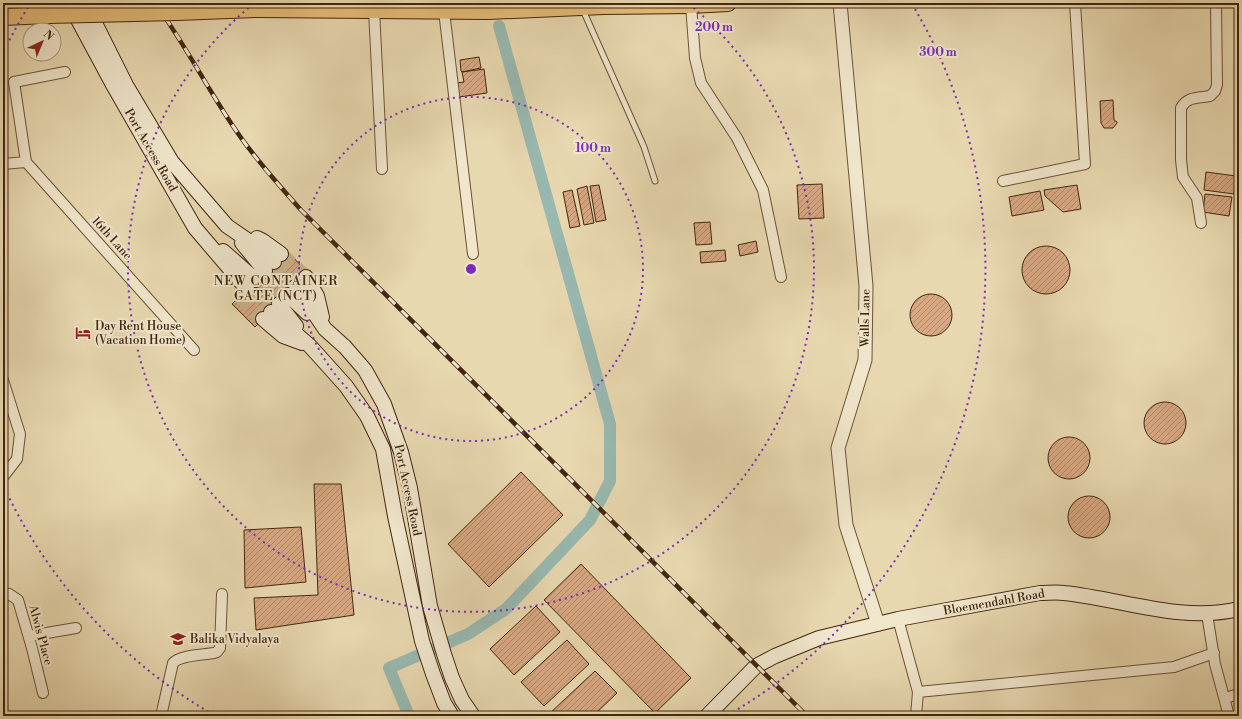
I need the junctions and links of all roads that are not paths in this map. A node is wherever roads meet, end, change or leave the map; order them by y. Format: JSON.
{"nodes":[{"id":1,"x":69,"y":3,"type":"edge"},
{"id":2,"x":85,"y":3,"type":"edge"},
{"id":3,"x":728,"y":3,"type":"edge"},
{"id":4,"x":840,"y":3,"type":"edge"},
{"id":5,"x":1075,"y":3,"type":"edge"},
{"id":6,"x":1216,"y":3,"type":"edge"},
{"id":7,"x":604,"y":5,"type":"edge"},
{"id":8,"x":256,"y":6,"type":"edge"},
{"id":9,"x":691,"y":6,"type":"junction"},
{"id":10,"x":488,"y":7,"type":"edge"},
{"id":11,"x":582,"y":7,"type":"junction"},
{"id":12,"x":187,"y":9,"type":"edge"},
{"id":13,"x":374,"y":10,"type":"junction"},
{"id":14,"x":444,"y":11,"type":"junction"},
{"id":15,"x":3,"y":17,"type":"edge"},
{"id":16,"x":65,"y":72,"type":"dead end"},
{"id":17,"x":26,"y":162,"type":"junction"},
{"id":18,"x":3,"y":164,"type":"edge"},
{"id":19,"x":382,"y":169,"type":"dead end"},
{"id":20,"x":655,"y":181,"type":"dead end"},
{"id":21,"x":1003,"y":181,"type":"dead end"},
{"id":22,"x":1201,"y":223,"type":"dead end"},
{"id":23,"x":228,"y":226,"type":"junction"},
{"id":24,"x":195,"y":228,"type":"junction"},
{"id":25,"x":474,"y":254,"type":"dead end"},
{"id":26,"x":260,"y":275,"type":"junction"},
{"id":27,"x":781,"y":277,"type":"dead end"},
{"id":28,"x":284,"y":299,"type":"junction"},
{"id":29,"x":325,"y":329,"type":"junction"},
{"id":30,"x":310,"y":346,"type":"junction"},
{"id":31,"x":194,"y":350,"type":"dead end"},
{"id":32,"x":3,"y":380,"type":"edge"},
{"id":33,"x":3,"y":477,"type":"edge"},
{"id":34,"x":3,"y":593,"type":"edge"},
{"id":35,"x":222,"y":594,"type":"dead end"},
{"id":36,"x":1239,"y":609,"type":"edge"},
{"id":37,"x":1208,"y":614,"type":"junction"},
{"id":38,"x":898,"y":619,"type":"junction"},
{"id":39,"x":878,"y":624,"type":"junction"},
{"id":40,"x":76,"y":628,"type":"dead end"},
{"id":41,"x":29,"y":636,"type":"junction"},
{"id":42,"x":1214,"y":653,"type":"junction"},
{"id":43,"x":918,"y":692,"type":"junction"},
{"id":44,"x":43,"y":693,"type":"dead end"},
{"id":45,"x":1239,"y":694,"type":"edge"},
{"id":46,"x":1224,"y":698,"type":"junction"},
{"id":47,"x":161,"y":716,"type":"edge"},
{"id":48,"x":452,"y":716,"type":"edge"},
{"id":49,"x":473,"y":716,"type":"edge"},
{"id":50,"x":706,"y":716,"type":"edge"},
{"id":51,"x":916,"y":716,"type":"edge"},
{"id":52,"x":1229,"y":716,"type":"edge"}],
"edges":[{"from":1,"to":24,"type":"main road","name":"Port Access Road"},
{"from":2,"to":23,"type":"main road","name":"Port Access Road"},
{"from":3,"to":9,"type":"main road"},
{"from":4,"to":39,"type":"street","name":"Walls Lane"},
{"from":5,"to":21,"type":"street"},
{"from":6,"to":22,"type":"street"},
{"from":7,"to":9,"type":"main road"},
{"from":7,"to":11,"type":"main road"},
{"from":8,"to":12,"type":"main road"},
{"from":8,"to":13,"type":"main road"},
{"from":9,"to":27,"type":"street"},
{"from":10,"to":11,"type":"main road"},
{"from":10,"to":14,"type":"main road"},
{"from":11,"to":20,"type":"lane"},
{"from":12,"to":15,"type":"main road","bridge":true},
{"from":13,"to":14,"type":"main road"},
{"from":13,"to":19,"type":"street"},
{"from":14,"to":25,"type":"street"},
{"from":16,"to":17,"type":"street"},
{"from":17,"to":18,"type":"street"},
{"from":17,"to":31,"type":"street","name":"16th Lane"},
{"from":23,"to":26,"type":"main road","name":"Port Access Road"},
{"from":23,"to":26,"type":"main road"},
{"from":24,"to":26,"type":"main road","name":"Port Access Road"},
{"from":24,"to":26,"type":"main road"},
{"from":28,"to":29,"type":"main road","name":"Port Access Road"},
{"from":28,"to":29,"type":"main road"},
{"from":28,"to":30,"type":"main road","name":"Port Access Road"},
{"from":28,"to":30,"type":"main road"},
{"from":29,"to":49,"type":"main road","name":"Port Access Road"},
{"from":30,"to":48,"type":"main road","name":"Port Access Road"},
{"from":32,"to":33,"type":"street"},
{"from":34,"to":41,"type":"street","name":"Alwis Place"},
{"from":35,"to":47,"type":"street"},
{"from":36,"to":37,"type":"main road","name":"Bloemendahl Road"},
{"from":37,"to":38,"type":"main road","name":"Bloemendahl Road"},
{"from":37,"to":42,"type":"street"},
{"from":38,"to":39,"type":"main road","name":"Bloemendahl Road"},
{"from":38,"to":43,"type":"street"},
{"from":39,"to":50,"type":"main road","name":"Bloemendahl Road"},
{"from":40,"to":41,"type":"street"},
{"from":41,"to":44,"type":"street","name":"Alwis Place"},
{"from":42,"to":43,"type":"street"},
{"from":42,"to":46,"type":"street"},
{"from":43,"to":51,"type":"street"},
{"from":45,"to":46,"type":"street"},
{"from":46,"to":52,"type":"street"}]}
